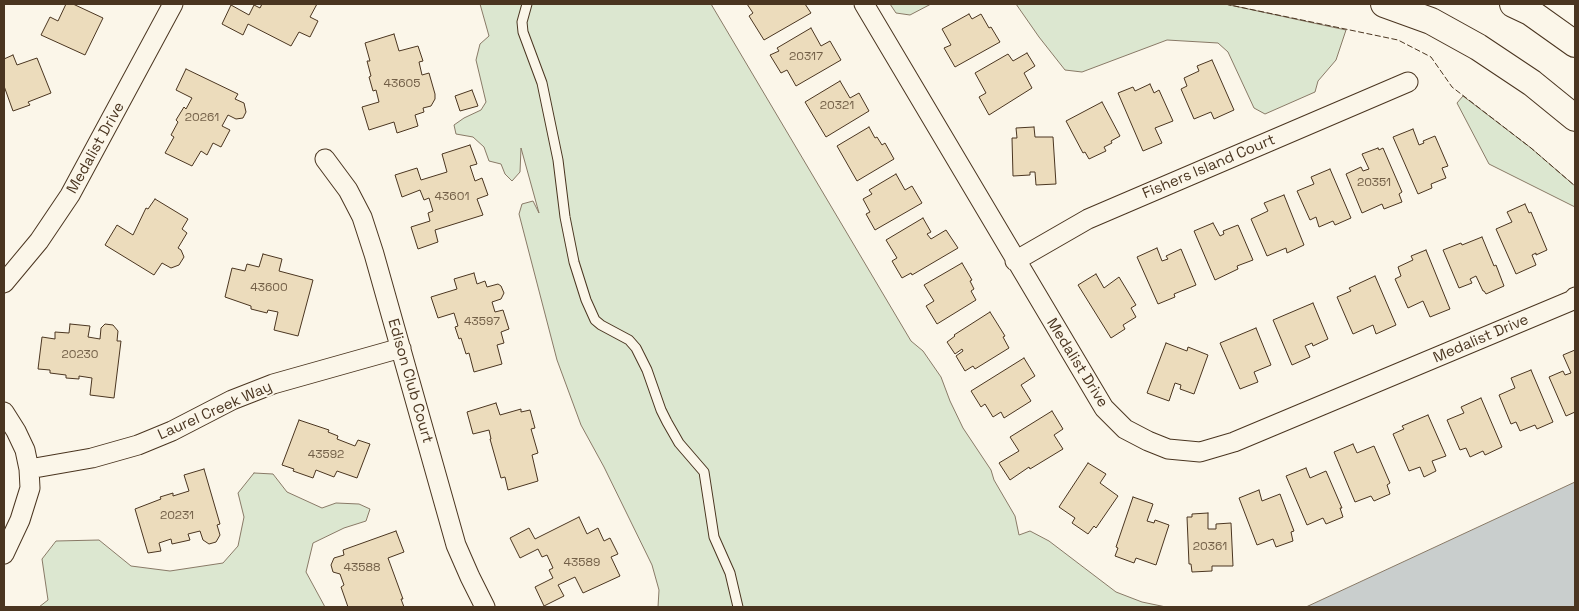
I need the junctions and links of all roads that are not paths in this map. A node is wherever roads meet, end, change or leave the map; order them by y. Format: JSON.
{"nodes":[{"id":1,"x":172,"y":4,"type":"edge"},
{"id":2,"x":527,"y":4,"type":"edge"},
{"id":3,"x":864,"y":4,"type":"edge"},
{"id":4,"x":1384,"y":4,"type":"edge"},
{"id":5,"x":1513,"y":4,"type":"edge"},
{"id":6,"x":1575,"y":44,"type":"edge"},
{"id":7,"x":1408,"y":82,"type":"dead end"},
{"id":8,"x":1575,"y":118,"type":"edge"},
{"id":9,"x":325,"y":159,"type":"dead end"},
{"id":10,"x":1015,"y":261,"type":"junction"},
{"id":11,"x":4,"y":283,"type":"edge"},
{"id":12,"x":1575,"y":297,"type":"edge"},
{"id":13,"x":400,"y":348,"type":"junction"},
{"id":14,"x":4,"y":412,"type":"edge"},
{"id":15,"x":29,"y":469,"type":"junction"},
{"id":16,"x":4,"y":554,"type":"edge"},
{"id":17,"x":485,"y":607,"type":"edge"},
{"id":18,"x":738,"y":607,"type":"edge"}],
"edges":[{"from":1,"to":11,"type":"street","name":"Medalist Drive"},
{"from":2,"to":18,"type":"lane"},
{"from":3,"to":10,"type":"street","name":"Medalist Drive"},
{"from":4,"to":8,"type":"main road"},
{"from":5,"to":6,"type":"main road"},
{"from":7,"to":10,"type":"street","name":"Fishers Island Court"},
{"from":9,"to":13,"type":"street","name":"Edison Club Court"},
{"from":10,"to":12,"type":"street","name":"Medalist Drive"},
{"from":13,"to":15,"type":"street","name":"Laurel Creek Way"},
{"from":13,"to":17,"type":"street","name":"Edison Club Court"},
{"from":14,"to":15,"type":"street"},
{"from":15,"to":16,"type":"street"}]}
